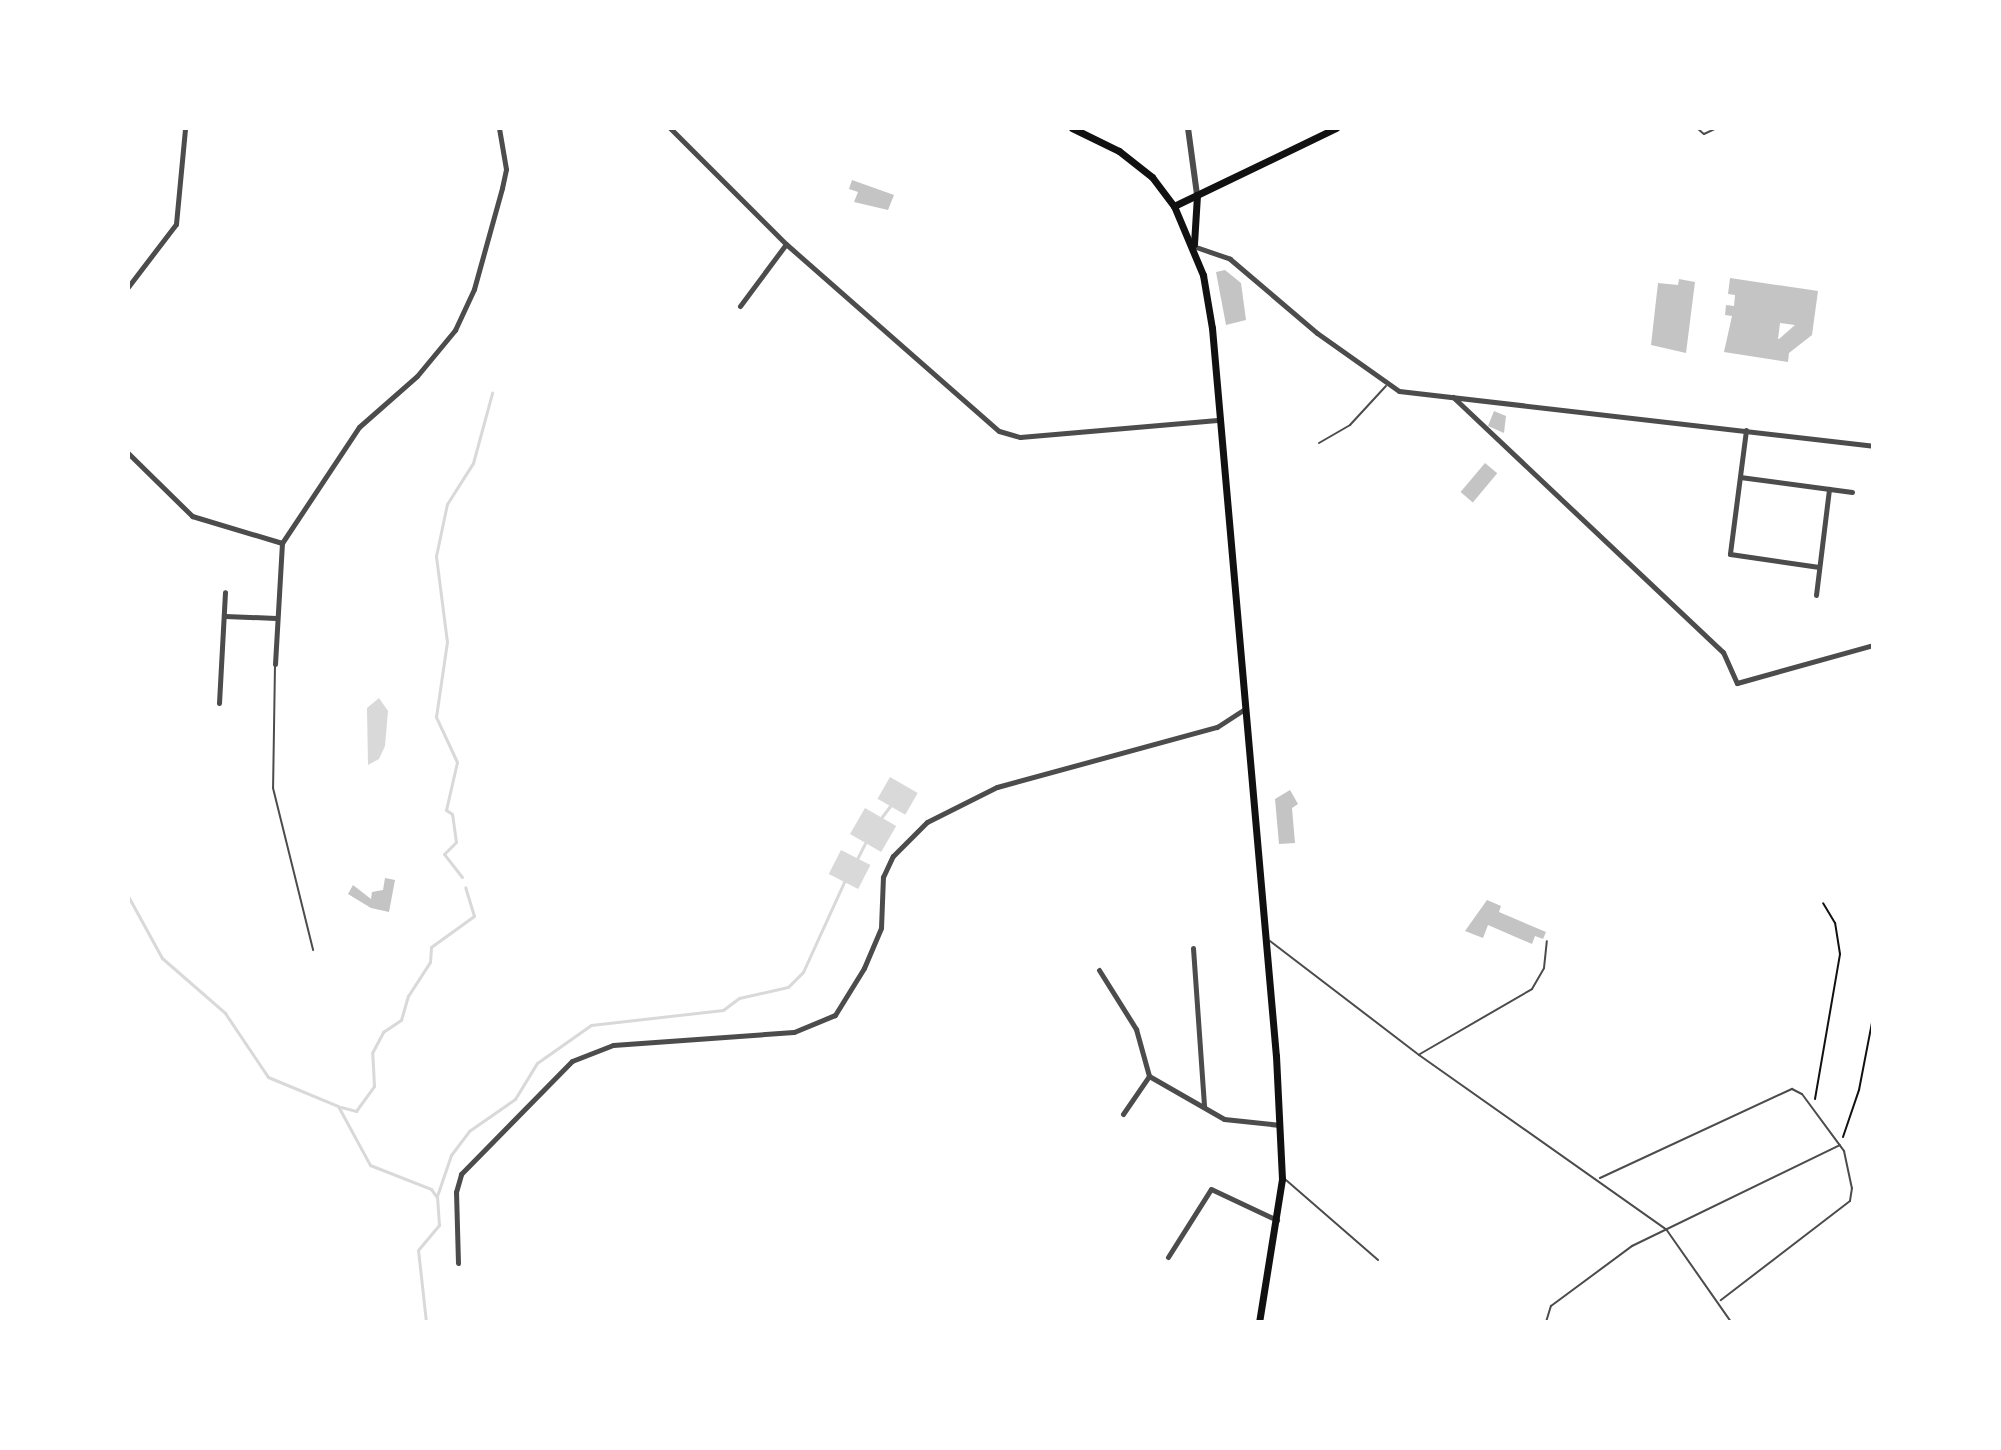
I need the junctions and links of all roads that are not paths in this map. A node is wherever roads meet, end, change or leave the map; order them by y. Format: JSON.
{"nodes":[{"id":1,"x":185,"y":128,"type":"edge"},
{"id":2,"x":499,"y":128,"type":"edge"},
{"id":3,"x":670,"y":128,"type":"edge"},
{"id":4,"x":1072,"y":128,"type":"edge"},
{"id":5,"x":1188,"y":128,"type":"edge"},
{"id":6,"x":1336,"y":128,"type":"edge"},
{"id":7,"x":1697,"y":128,"type":"edge"},
{"id":8,"x":1717,"y":128,"type":"edge"},
{"id":9,"x":1197,"y":195,"type":"junction"},
{"id":10,"x":1174,"y":206,"type":"junction"},
{"id":11,"x":786,"y":244,"type":"junction"},
{"id":12,"x":1193,"y":246,"type":"junction"},
{"id":13,"x":128,"y":287,"type":"edge"},
{"id":14,"x":740,"y":306,"type":"dead end"},
{"id":15,"x":1387,"y":385,"type":"junction"},
{"id":16,"x":1452,"y":396,"type":"junction"},
{"id":17,"x":1221,"y":420,"type":"junction"},
{"id":18,"x":1746,"y":430,"type":"junction"},
{"id":19,"x":1319,"y":443,"type":"dead end"},
{"id":20,"x":1873,"y":446,"type":"edge"},
{"id":21,"x":128,"y":453,"type":"edge"},
{"id":22,"x":1740,"y":477,"type":"junction"},
{"id":23,"x":1829,"y":489,"type":"junction"},
{"id":24,"x":1852,"y":492,"type":"dead end"},
{"id":25,"x":282,"y":543,"type":"junction"},
{"id":26,"x":1819,"y":567,"type":"junction"},
{"id":27,"x":225,"y":592,"type":"dead end"},
{"id":28,"x":1816,"y":595,"type":"dead end"},
{"id":29,"x":225,"y":616,"type":"junction"},
{"id":30,"x":276,"y":618,"type":"junction"},
{"id":31,"x":1873,"y":645,"type":"edge"},
{"id":32,"x":275,"y":664,"type":"joint"},
{"id":33,"x":219,"y":703,"type":"dead end"},
{"id":34,"x":1246,"y":708,"type":"junction"},
{"id":35,"x":1265,"y":941,"type":"junction"},
{"id":36,"x":1547,"y":941,"type":"dead end"},
{"id":37,"x":1193,"y":948,"type":"dead end"},
{"id":38,"x":313,"y":950,"type":"dead end"},
{"id":39,"x":1099,"y":970,"type":"dead end"},
{"id":40,"x":1419,"y":1055,"type":"junction"},
{"id":41,"x":1149,"y":1076,"type":"junction"},
{"id":42,"x":1204,"y":1108,"type":"junction"},
{"id":43,"x":1123,"y":1114,"type":"dead end"},
{"id":44,"x":1280,"y":1125,"type":"junction"},
{"id":45,"x":1840,"y":1145,"type":"junction"},
{"id":46,"x":1282,"y":1179,"type":"junction"},
{"id":47,"x":1598,"y":1179,"type":"junction"},
{"id":48,"x":1278,"y":1220,"type":"junction"},
{"id":49,"x":1666,"y":1229,"type":"junction"},
{"id":50,"x":1168,"y":1257,"type":"dead end"},
{"id":51,"x":1378,"y":1260,"type":"dead end"},
{"id":52,"x":458,"y":1263,"type":"dead end"},
{"id":53,"x":1720,"y":1301,"type":"junction"},
{"id":54,"x":1259,"y":1322,"type":"edge"},
{"id":55,"x":1546,"y":1322,"type":"edge"},
{"id":56,"x":1731,"y":1322,"type":"edge"}],
"edges":[{"from":1,"to":13,"type":"street"},
{"from":2,"to":25,"type":"street"},
{"from":3,"to":11,"type":"street"},
{"from":4,"to":10,"type":"main road"},
{"from":5,"to":9,"type":"street"},
{"from":6,"to":9,"type":"main road"},
{"from":7,"to":8,"type":"lane"},
{"from":9,"to":10,"type":"main road"},
{"from":9,"to":12,"type":"main road"},
{"from":10,"to":12,"type":"main road"},
{"from":11,"to":14,"type":"street"},
{"from":11,"to":17,"type":"street"},
{"from":12,"to":15,"type":"street"},
{"from":12,"to":17,"type":"main road"},
{"from":15,"to":16,"type":"street"},
{"from":15,"to":19,"type":"lane"},
{"from":16,"to":18,"type":"street"},
{"from":16,"to":31,"type":"street"},
{"from":17,"to":34,"type":"main road"},
{"from":18,"to":20,"type":"street"},
{"from":18,"to":22,"type":"street"},
{"from":21,"to":25,"type":"street"},
{"from":22,"to":23,"type":"street"},
{"from":22,"to":26,"type":"street"},
{"from":23,"to":24,"type":"street"},
{"from":23,"to":26,"type":"street"},
{"from":25,"to":30,"type":"street"},
{"from":26,"to":28,"type":"street"},
{"from":27,"to":29,"type":"street"},
{"from":29,"to":30,"type":"street"},
{"from":29,"to":33,"type":"street"},
{"from":30,"to":32,"type":"street"},
{"from":32,"to":38,"type":"lane"},
{"from":34,"to":35,"type":"main road"},
{"from":34,"to":52,"type":"street"},
{"from":35,"to":40,"type":"lane"},
{"from":35,"to":44,"type":"main road"},
{"from":36,"to":40,"type":"lane"},
{"from":37,"to":42,"type":"street"},
{"from":39,"to":41,"type":"street"},
{"from":40,"to":47,"type":"lane"},
{"from":41,"to":42,"type":"street"},
{"from":41,"to":43,"type":"street"},
{"from":42,"to":44,"type":"street"},
{"from":44,"to":46,"type":"main road"},
{"from":45,"to":47,"type":"lane"},
{"from":45,"to":49,"type":"lane"},
{"from":45,"to":53,"type":"lane"},
{"from":46,"to":48,"type":"main road"},
{"from":46,"to":51,"type":"lane"},
{"from":47,"to":49,"type":"lane"},
{"from":48,"to":50,"type":"street"},
{"from":48,"to":54,"type":"main road"},
{"from":49,"to":53,"type":"lane"},
{"from":49,"to":55,"type":"lane"},
{"from":53,"to":56,"type":"lane"}]}
